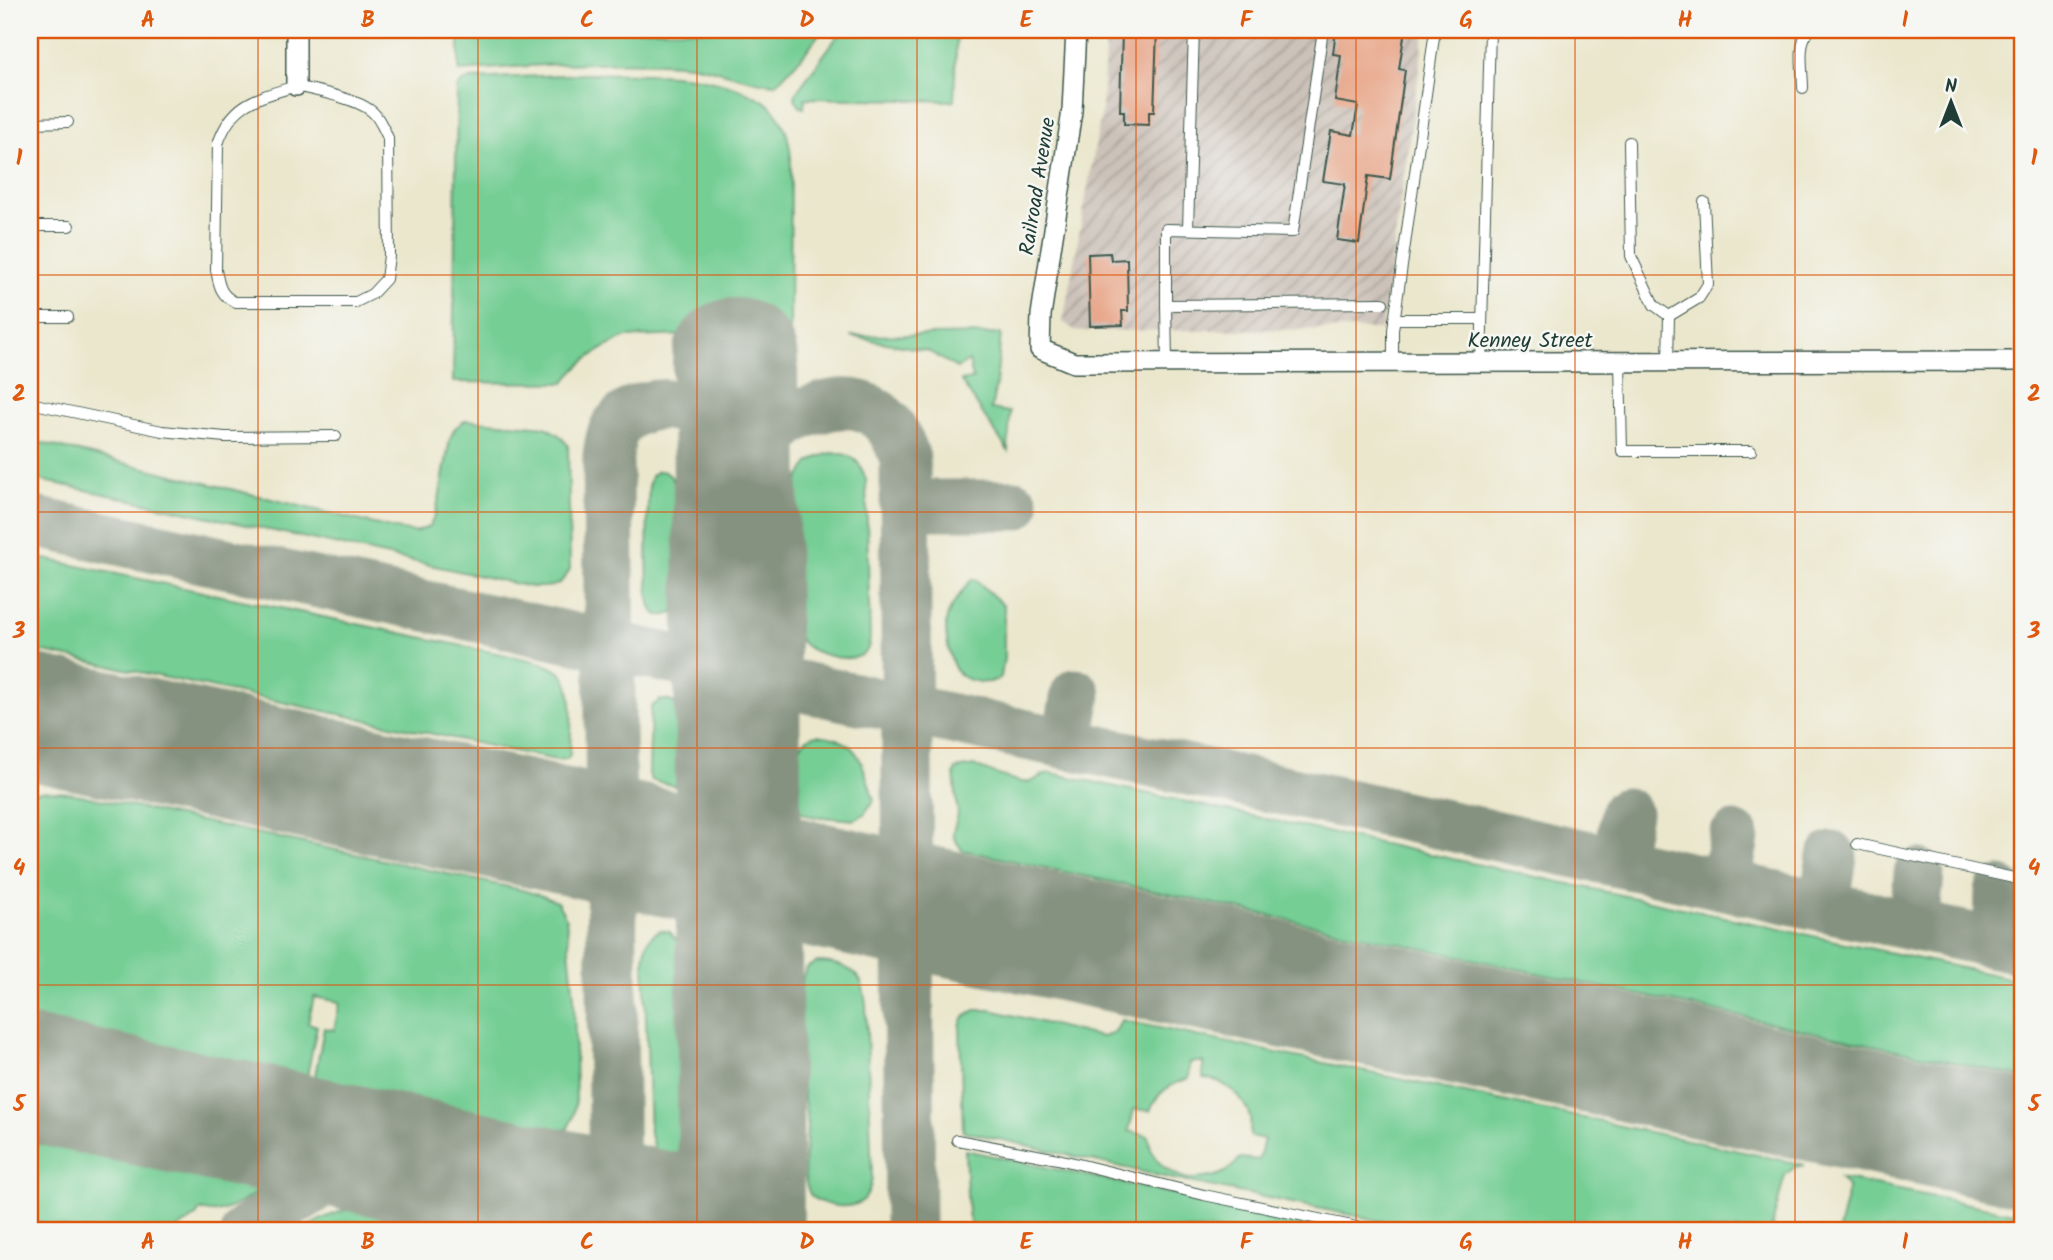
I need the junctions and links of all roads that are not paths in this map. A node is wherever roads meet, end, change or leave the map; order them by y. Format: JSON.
{"nodes":[{"id":1,"x":296,"y":30,"type":"edge"},
{"id":2,"x":1076,"y":30,"type":"edge"},
{"id":3,"x":1194,"y":30,"type":"edge"},
{"id":4,"x":1323,"y":30,"type":"edge"},
{"id":5,"x":1435,"y":30,"type":"edge"},
{"id":6,"x":1490,"y":30,"type":"edge"},
{"id":7,"x":1809,"y":30,"type":"edge"},
{"id":8,"x":296,"y":86,"type":"junction"},
{"id":9,"x":1803,"y":88,"type":"dead end"},
{"id":10,"x":68,"y":122,"type":"dead end"},
{"id":11,"x":30,"y":123,"type":"edge"},
{"id":12,"x":1629,"y":142,"type":"dead end"},
{"id":13,"x":1704,"y":202,"type":"dead end"},
{"id":14,"x":30,"y":226,"type":"edge"},
{"id":15,"x":69,"y":226,"type":"dead end"},
{"id":16,"x":1188,"y":229,"type":"junction"},
{"id":17,"x":1383,"y":303,"type":"dead end"},
{"id":18,"x":1166,"y":304,"type":"junction"},
{"id":19,"x":1669,"y":316,"type":"junction"},
{"id":20,"x":30,"y":317,"type":"edge"},
{"id":21,"x":68,"y":317,"type":"dead end"},
{"id":22,"x":1394,"y":319,"type":"junction"},
{"id":23,"x":1482,"y":319,"type":"junction"},
{"id":24,"x":1040,"y":349,"type":"joint"},
{"id":25,"x":2023,"y":361,"type":"edge"},
{"id":26,"x":1620,"y":362,"type":"junction"},
{"id":27,"x":1668,"y":362,"type":"junction"},
{"id":28,"x":1392,"y":363,"type":"junction"},
{"id":29,"x":1481,"y":363,"type":"junction"},
{"id":30,"x":1167,"y":364,"type":"junction"},
{"id":31,"x":30,"y":403,"type":"edge"},
{"id":32,"x":336,"y":436,"type":"dead end"},
{"id":33,"x":1751,"y":451,"type":"dead end"},
{"id":34,"x":1857,"y":844,"type":"dead end"},
{"id":35,"x":2023,"y":880,"type":"edge"},
{"id":36,"x":957,"y":1140,"type":"dead end"},
{"id":37,"x":1371,"y":1230,"type":"edge"}],
"edges":[{"from":1,"to":8,"type":"street"},
{"from":2,"to":24,"type":"street","name":"Railroad Avenue"},
{"from":3,"to":16,"type":"lane"},
{"from":4,"to":16,"type":"lane"},
{"from":5,"to":22,"type":"lane"},
{"from":6,"to":23,"type":"lane"},
{"from":7,"to":9,"type":"lane"},
{"from":8,"to":8,"type":"lane"},
{"from":10,"to":11,"type":"lane"},
{"from":12,"to":19,"type":"lane"},
{"from":13,"to":19,"type":"lane"},
{"from":14,"to":15,"type":"lane"},
{"from":16,"to":18,"type":"lane"},
{"from":17,"to":18,"type":"lane"},
{"from":18,"to":30,"type":"lane"},
{"from":19,"to":27,"type":"lane"},
{"from":20,"to":21,"type":"lane"},
{"from":22,"to":23,"type":"lane"},
{"from":22,"to":28,"type":"lane"},
{"from":23,"to":29,"type":"lane"},
{"from":24,"to":30,"type":"street","name":"Kenney Street"},
{"from":25,"to":27,"type":"street","name":"Kenney Street"},
{"from":26,"to":27,"type":"street","name":"Kenney Street"},
{"from":26,"to":29,"type":"street","name":"Kenney Street"},
{"from":26,"to":33,"type":"lane"},
{"from":28,"to":29,"type":"street","name":"Kenney Street"},
{"from":28,"to":30,"type":"street","name":"Kenney Street"},
{"from":31,"to":32,"type":"lane"},
{"from":34,"to":35,"type":"lane"},
{"from":36,"to":37,"type":"lane"}]}
